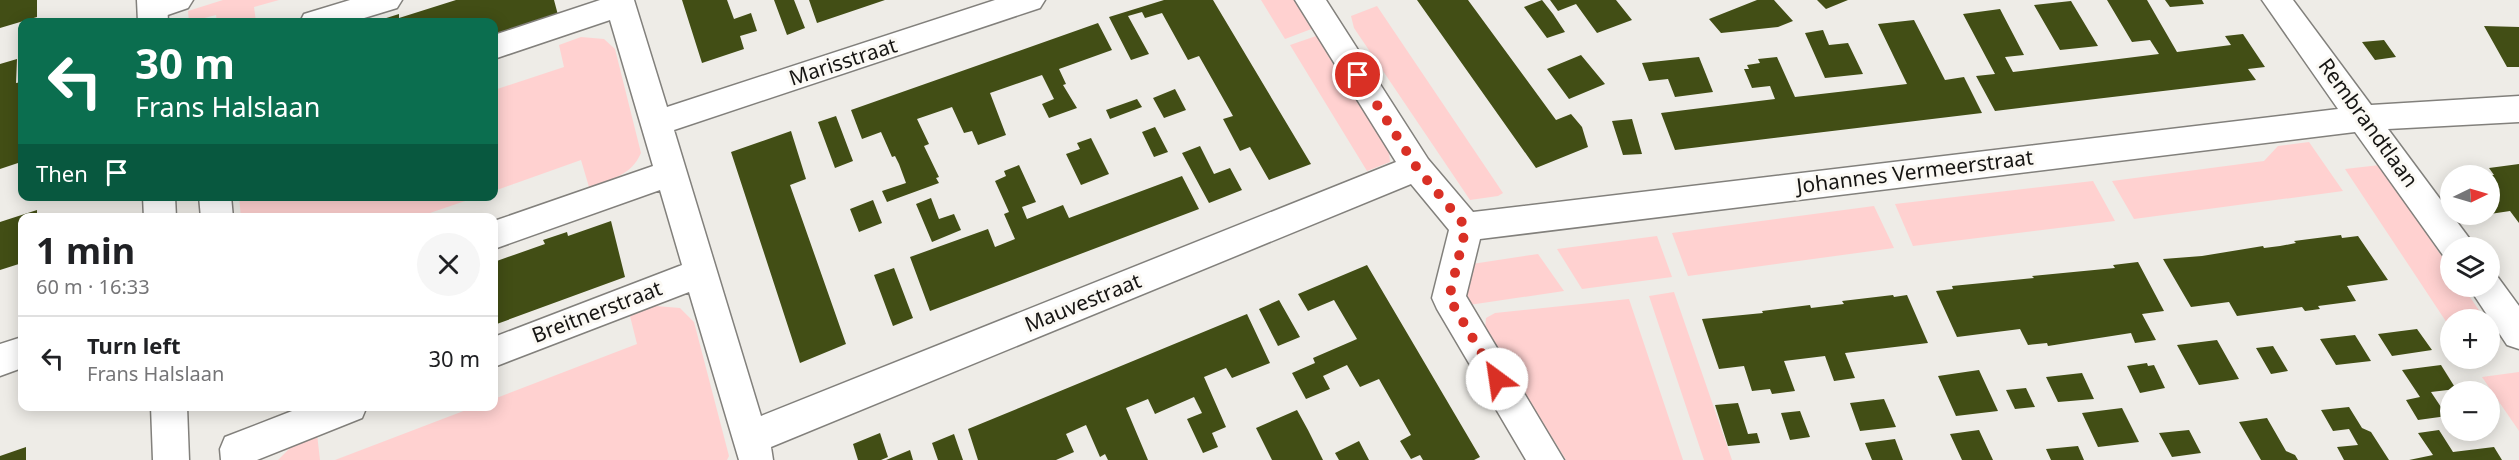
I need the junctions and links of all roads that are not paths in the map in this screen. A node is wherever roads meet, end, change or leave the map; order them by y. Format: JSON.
{"nodes":[{"id":1,"x":387,"y":0,"type":"edge"},
{"id":2,"x":1030,"y":0,"type":"edge"},
{"id":3,"x":1312,"y":0,"type":"edge"},
{"id":4,"x":2277,"y":0,"type":"edge"},
{"id":5,"x":619,"y":3,"type":"edge"},
{"id":6,"x":328,"y":18,"type":"edge"},
{"id":7,"x":498,"y":46,"type":"edge"},
{"id":8,"x":2519,"y":109,"type":"edge"},
{"id":9,"x":2365,"y":118,"type":"junction"},
{"id":10,"x":655,"y":124,"type":"junction"},
{"id":11,"x":1417,"y":168,"type":"junction"},
{"id":12,"x":670,"y":173,"type":"junction"},
{"id":13,"x":1466,"y":227,"type":"junction"},
{"id":14,"x":498,"y":235,"type":"edge"},
{"id":15,"x":2449,"y":237,"type":"edge"},
{"id":16,"x":700,"y":273,"type":"junction"},
{"id":17,"x":2493,"y":297,"type":"edge"},
{"id":18,"x":2519,"y":334,"type":"edge"},
{"id":19,"x":498,"y":350,"type":"edge"},
{"id":20,"x":18,"y":354,"type":"edge"},
{"id":21,"x":0,"y":360,"type":"edge"},
{"id":22,"x":169,"y":411,"type":"edge"},
{"id":23,"x":336,"y":411,"type":"edge"},
{"id":24,"x":753,"y":449,"type":"edge"},
{"id":25,"x":171,"y":460,"type":"edge"},
{"id":26,"x":239,"y":460,"type":"edge"},
{"id":27,"x":1546,"y":460,"type":"edge"}],
"edges":[{"from":1,"to":6,"type":"street"},
{"from":2,"to":10,"type":"street","name":"Marisstraat"},
{"from":3,"to":11,"type":"street"},
{"from":4,"to":9,"type":"street","name":"Rembrandtlaan"},
{"from":5,"to":7,"type":"street"},
{"from":5,"to":10,"type":"street"},
{"from":8,"to":9,"type":"street","name":"Johannes Vermeerstraat"},
{"from":9,"to":13,"type":"street","name":"Johannes Vermeerstraat"},
{"from":9,"to":15,"type":"street","name":"Rembrandtlaan"},
{"from":10,"to":12,"type":"street"},
{"from":11,"to":13,"type":"street"},
{"from":11,"to":24,"type":"street","name":"Mauvestraat"},
{"from":12,"to":14,"type":"street"},
{"from":12,"to":16,"type":"street"},
{"from":13,"to":27,"type":"street"},
{"from":16,"to":19,"type":"street","name":"Breitnerstraat"},
{"from":16,"to":24,"type":"street"},
{"from":17,"to":18,"type":"street"},
{"from":20,"to":21,"type":"street"},
{"from":22,"to":25,"type":"street"},
{"from":23,"to":26,"type":"street"}]}
